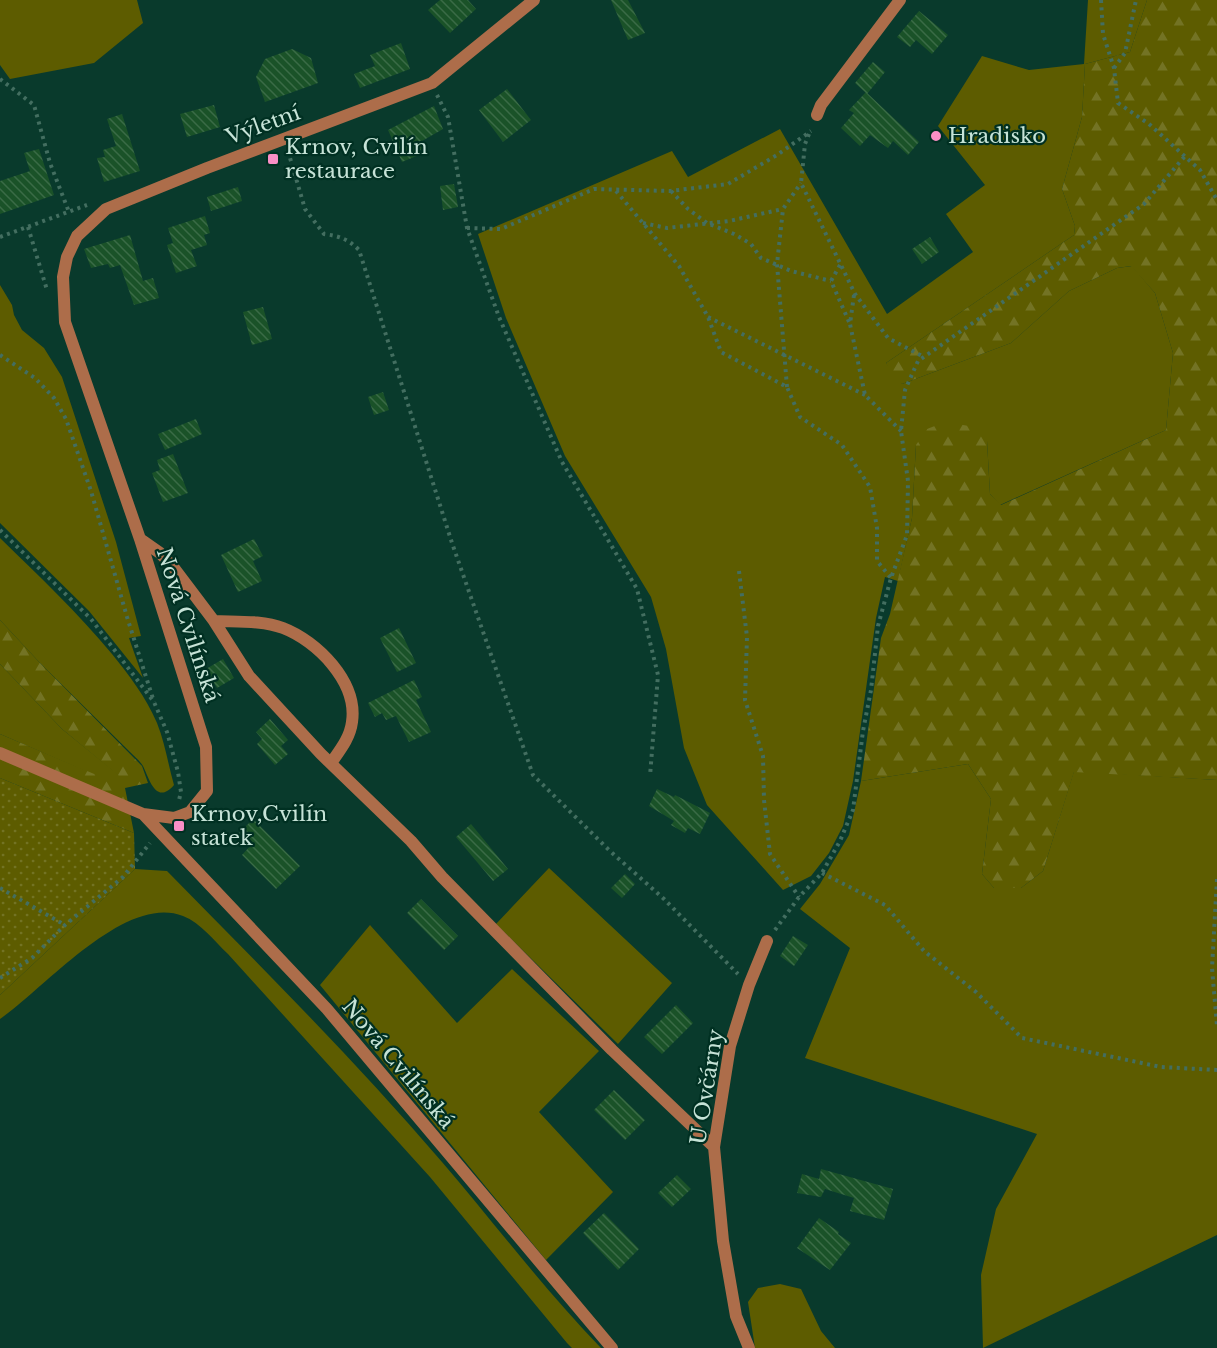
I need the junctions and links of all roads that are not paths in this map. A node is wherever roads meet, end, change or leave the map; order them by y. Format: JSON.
{"nodes":[{"id":1,"x":534,"y":0,"type":"edge"},
{"id":2,"x":900,"y":0,"type":"edge"},
{"id":3,"x":817,"y":115,"type":"road end"},
{"id":4,"x":65,"y":321,"type":"joint"},
{"id":5,"x":140,"y":539,"type":"junction"},
{"id":6,"x":214,"y":621,"type":"junction"},
{"id":7,"x":0,"y":753,"type":"edge"},
{"id":8,"x":332,"y":763,"type":"junction"},
{"id":9,"x":143,"y":814,"type":"junction"},
{"id":10,"x":767,"y":941,"type":"road end"},
{"id":11,"x":714,"y":1146,"type":"junction"},
{"id":12,"x":612,"y":1348,"type":"edge"},
{"id":13,"x":749,"y":1348,"type":"edge"}],
"edges":[{"from":1,"to":4,"type":"street","name":"Výletní"},
{"from":2,"to":3,"type":"street"},
{"from":4,"to":5,"type":"street","name":"Nová Cvilínská"},
{"from":5,"to":6,"type":"street","name":"Nová Cvilínská"},
{"from":5,"to":9,"type":"street","name":"Nová Cvilínská"},
{"from":6,"to":8,"type":"street","name":"Nová Cvilínská"},
{"from":6,"to":8,"type":"street","name":"Nová Cvilínská"},
{"from":7,"to":9,"type":"street","name":"Nová Cvilínská"},
{"from":8,"to":11,"type":"street","name":"Nová Cvilínská"},
{"from":9,"to":12,"type":"street","name":"Nová Cvilínská"},
{"from":10,"to":11,"type":"street","name":"U Ovčárny"},
{"from":11,"to":13,"type":"street","name":"U Ovčárny"}]}
